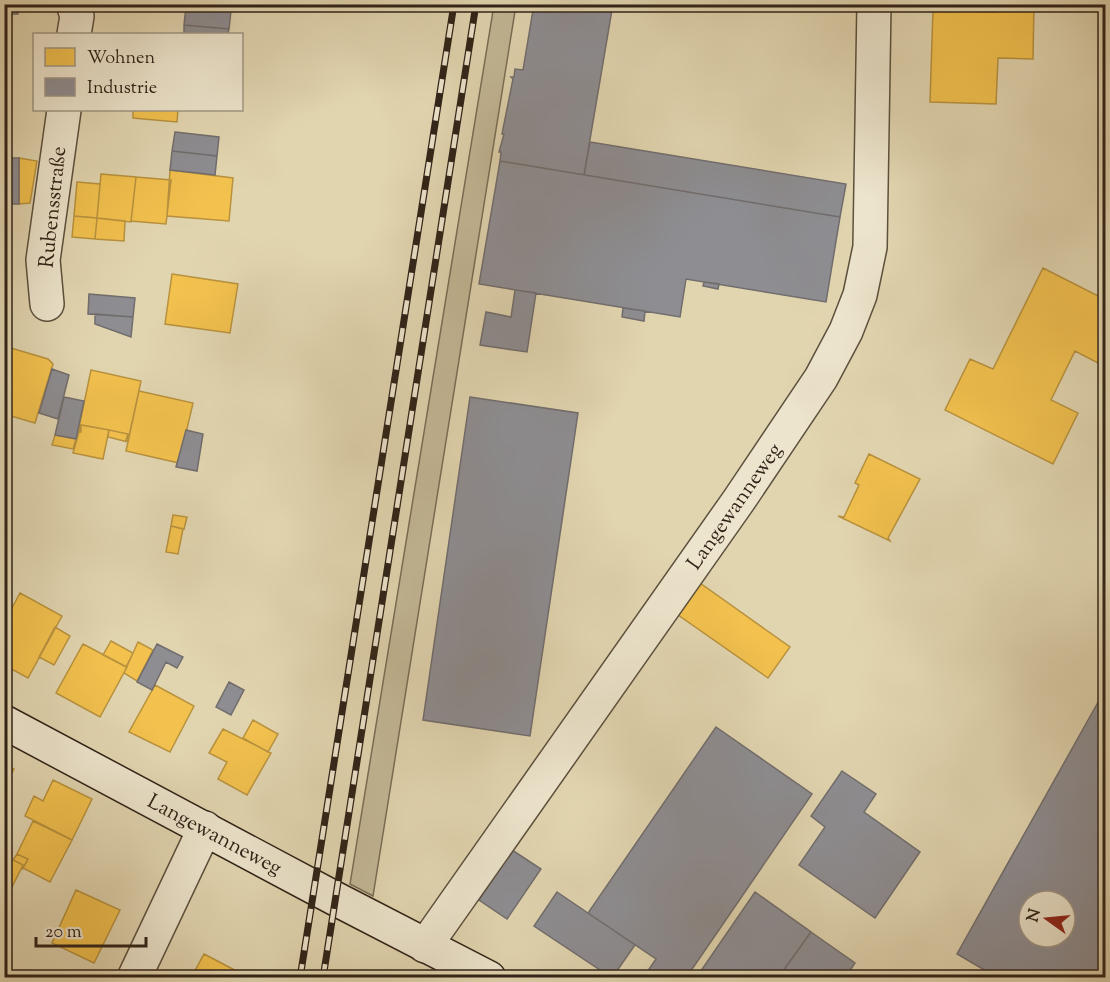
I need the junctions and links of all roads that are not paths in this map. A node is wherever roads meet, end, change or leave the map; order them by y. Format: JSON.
{"nodes":[{"id":1,"x":73,"y":4,"type":"edge"},
{"id":2,"x":874,"y":4,"type":"edge"},
{"id":3,"x":74,"y":33,"type":"edge"},
{"id":4,"x":64,"y":111,"type":"edge"},
{"id":5,"x":47,"y":304,"type":"dead end"},
{"id":6,"x":4,"y":722,"type":"edge"},
{"id":7,"x":205,"y":828,"type":"junction"},
{"id":8,"x":425,"y":946,"type":"junction"},
{"id":9,"x":134,"y":978,"type":"edge"},
{"id":10,"x":489,"y":978,"type":"edge"}],
"edges":[{"from":1,"to":3,"type":"street"},
{"from":2,"to":8,"type":"street","name":"Langewanneweg"},
{"from":4,"to":5,"type":"street","name":"Rubensstraße"},
{"from":6,"to":7,"type":"street","name":"Langewanneweg"},
{"from":7,"to":8,"type":"street","name":"Langewanneweg"},
{"from":7,"to":9,"type":"street"},
{"from":8,"to":10,"type":"street","name":"Langewanneweg"}]}
